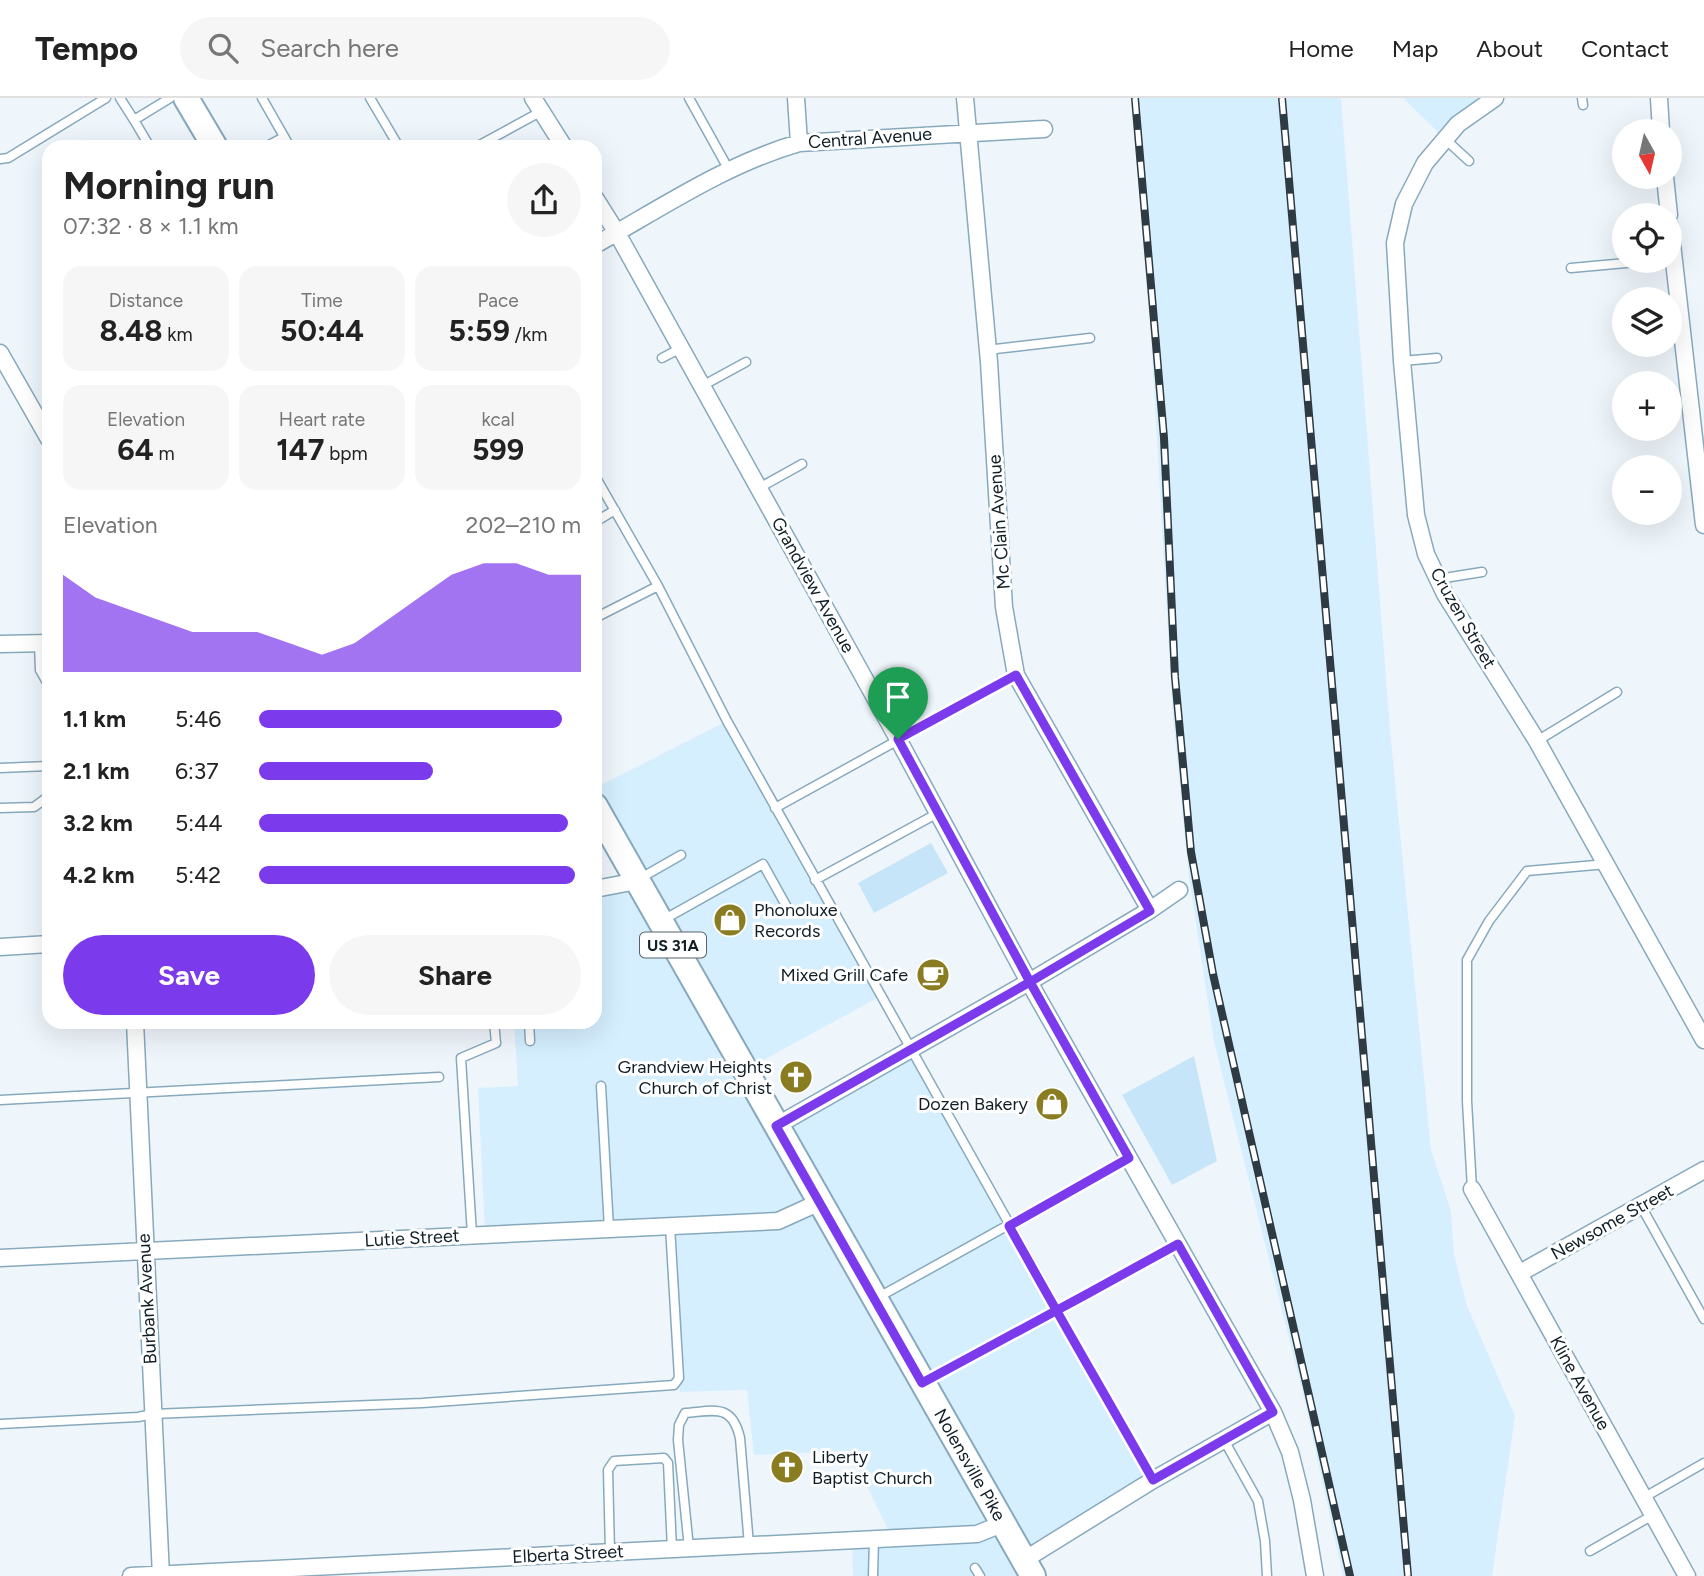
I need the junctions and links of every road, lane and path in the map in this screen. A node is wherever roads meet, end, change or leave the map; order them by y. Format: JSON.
{"nodes":[{"id":1,"x":106,"y":98,"type":"edge"},
{"id":2,"x":120,"y":98,"type":"edge"},
{"id":3,"x":170,"y":98,"type":"edge"},
{"id":4,"x":186,"y":98,"type":"edge"},
{"id":5,"x":262,"y":98,"type":"edge"},
{"id":6,"x":370,"y":98,"type":"edge"},
{"id":7,"x":689,"y":98,"type":"edge"},
{"id":8,"x":796,"y":98,"type":"edge"},
{"id":9,"x":965,"y":98,"type":"edge"},
{"id":10,"x":1495,"y":98,"type":"edge"},
{"id":11,"x":1658,"y":98,"type":"edge"},
{"id":12,"x":538,"y":105,"type":"edge"},
{"id":13,"x":1660,"y":119,"type":"edge"},
{"id":14,"x":134,"y":120,"type":"junction"},
{"id":15,"x":1044,"y":129,"type":"dead end"},
{"id":16,"x":968,"y":132,"type":"junction"},
{"id":17,"x":284,"y":137,"type":"junction"},
{"id":18,"x":1444,"y":138,"type":"junction"},
{"id":19,"x":146,"y":140,"type":"edge"},
{"id":20,"x":211,"y":140,"type":"edge"},
{"id":21,"x":278,"y":140,"type":"edge"},
{"id":22,"x":286,"y":140,"type":"edge"},
{"id":23,"x":395,"y":140,"type":"edge"},
{"id":24,"x":486,"y":140,"type":"edge"},
{"id":25,"x":560,"y":140,"type":"edge"},
{"id":26,"x":799,"y":143,"type":"junction"},
{"id":27,"x":4,"y":158,"type":"edge"},
{"id":28,"x":1469,"y":160,"type":"dead end"},
{"id":29,"x":729,"y":170,"type":"junction"},
{"id":30,"x":602,"y":209,"type":"edge"},
{"id":31,"x":617,"y":233,"type":"junction"},
{"id":32,"x":602,"y":242,"type":"edge"},
{"id":33,"x":1612,"y":264,"type":"edge"},
{"id":34,"x":1571,"y":268,"type":"dead end"},
{"id":35,"x":1673,"y":273,"type":"edge"},
{"id":36,"x":1090,"y":338,"type":"dead end"},
{"id":37,"x":681,"y":348,"type":"junction"},
{"id":38,"x":987,"y":350,"type":"junction"},
{"id":39,"x":0,"y":353,"type":"edge"},
{"id":40,"x":662,"y":358,"type":"dead end"},
{"id":41,"x":1437,"y":358,"type":"dead end"},
{"id":42,"x":1402,"y":361,"type":"junction"},
{"id":43,"x":746,"y":362,"type":"dead end"},
{"id":44,"x":702,"y":386,"type":"junction"},
{"id":45,"x":42,"y":427,"type":"edge"},
{"id":46,"x":802,"y":464,"type":"dead end"},
{"id":47,"x":602,"y":488,"type":"edge"},
{"id":48,"x":759,"y":488,"type":"junction"},
{"id":49,"x":615,"y":510,"type":"junction"},
{"id":50,"x":602,"y":518,"type":"edge"},
{"id":51,"x":1704,"y":525,"type":"edge"},
{"id":52,"x":1482,"y":572,"type":"dead end"},
{"id":53,"x":1438,"y":579,"type":"junction"},
{"id":54,"x":658,"y":586,"type":"junction"},
{"id":55,"x":602,"y":614,"type":"edge"},
{"id":56,"x":42,"y":643,"type":"edge"},
{"id":57,"x":0,"y":644,"type":"edge"},
{"id":58,"x":42,"y":656,"type":"edge"},
{"id":59,"x":42,"y":674,"type":"edge"},
{"id":60,"x":1016,"y":675,"type":"junction"},
{"id":61,"x":1617,"y":692,"type":"dead end"},
{"id":62,"x":898,"y":739,"type":"junction"},
{"id":63,"x":1537,"y":741,"type":"junction"},
{"id":64,"x":42,"y":766,"type":"edge"},
{"id":65,"x":0,"y":768,"type":"edge"},
{"id":66,"x":42,"y":801,"type":"edge"},
{"id":67,"x":0,"y":808,"type":"edge"},
{"id":68,"x":775,"y":808,"type":"junction"},
{"id":69,"x":938,"y":813,"type":"junction"},
{"id":70,"x":602,"y":818,"type":"edge"},
{"id":71,"x":681,"y":855,"type":"dead end"},
{"id":72,"x":1608,"y":864,"type":"junction"},
{"id":73,"x":816,"y":880,"type":"junction"},
{"id":74,"x":637,"y":881,"type":"junction"},
{"id":75,"x":602,"y":888,"type":"edge"},
{"id":76,"x":1178,"y":890,"type":"dead end"},
{"id":77,"x":788,"y":909,"type":"dead end"},
{"id":78,"x":1150,"y":911,"type":"junction"},
{"id":79,"x":660,"y":921,"type":"junction"},
{"id":80,"x":42,"y":944,"type":"edge"},
{"id":81,"x":0,"y":947,"type":"edge"},
{"id":82,"x":1030,"y":982,"type":"junction"},
{"id":83,"x":135,"y":1029,"type":"edge"},
{"id":84,"x":495,"y":1029,"type":"edge"},
{"id":85,"x":529,"y":1029,"type":"edge"},
{"id":86,"x":1704,"y":1040,"type":"edge"},
{"id":87,"x":530,"y":1041,"type":"dead end"},
{"id":88,"x":911,"y":1049,"type":"junction"},
{"id":89,"x":439,"y":1077,"type":"dead end"},
{"id":90,"x":601,"y":1086,"type":"dead end"},
{"id":91,"x":138,"y":1093,"type":"junction"},
{"id":92,"x":0,"y":1100,"type":"edge"},
{"id":93,"x":776,"y":1126,"type":"junction"},
{"id":94,"x":1129,"y":1158,"type":"junction"},
{"id":95,"x":1704,"y":1170,"type":"edge"},
{"id":96,"x":1472,"y":1189,"type":"joint"},
{"id":97,"x":820,"y":1202,"type":"junction"},
{"id":98,"x":1641,"y":1206,"type":"junction"},
{"id":99,"x":670,"y":1226,"type":"junction"},
{"id":100,"x":1009,"y":1226,"type":"junction"},
{"id":101,"x":609,"y":1228,"type":"junction"},
{"id":102,"x":472,"y":1235,"type":"junction"},
{"id":103,"x":1178,"y":1244,"type":"junction"},
{"id":104,"x":145,"y":1250,"type":"junction"},
{"id":105,"x":0,"y":1258,"type":"edge"},
{"id":106,"x":1520,"y":1273,"type":"junction"},
{"id":107,"x":874,"y":1299,"type":"junction"},
{"id":108,"x":1057,"y":1311,"type":"junction"},
{"id":109,"x":1704,"y":1319,"type":"edge"},
{"id":110,"x":922,"y":1383,"type":"junction"},
{"id":111,"x":1273,"y":1412,"type":"junction"},
{"id":112,"x":153,"y":1414,"type":"junction"},
{"id":113,"x":0,"y":1424,"type":"edge"},
{"id":114,"x":1224,"y":1440,"type":"junction"},
{"id":115,"x":1704,"y":1463,"type":"edge"},
{"id":116,"x":1153,"y":1480,"type":"junction"},
{"id":117,"x":1643,"y":1498,"type":"junction"},
{"id":118,"x":1654,"y":1516,"type":"junction"},
{"id":119,"x":1002,"y":1524,"type":"junction"},
{"id":120,"x":874,"y":1539,"type":"junction"},
{"id":121,"x":749,"y":1545,"type":"junction"},
{"id":122,"x":689,"y":1548,"type":"junction"},
{"id":123,"x":672,"y":1549,"type":"junction"},
{"id":124,"x":1590,"y":1551,"type":"dead end"},
{"id":125,"x":610,"y":1552,"type":"junction"},
{"id":126,"x":1028,"y":1568,"type":"edge"},
{"id":127,"x":161,"y":1575,"type":"edge"},
{"id":128,"x":131,"y":1576,"type":"edge"},
{"id":129,"x":873,"y":1576,"type":"edge"},
{"id":130,"x":1266,"y":1576,"type":"edge"},
{"id":131,"x":1315,"y":1576,"type":"edge"},
{"id":132,"x":1687,"y":1576,"type":"edge"}],
"edges":[{"from":1,"to":27,"type":"lane"},
{"from":2,"to":14,"type":"lane"},
{"from":3,"to":14,"type":"lane"},
{"from":4,"to":20,"type":"main road"},
{"from":5,"to":17,"type":"lane"},
{"from":6,"to":23,"type":"lane"},
{"from":7,"to":29,"type":"lane"},
{"from":8,"to":26,"type":"street"},
{"from":9,"to":16,"type":"street","name":"Mc Clain Avenue"},
{"from":10,"to":18,"type":"street","name":"Cruzen Street"},
{"from":11,"to":13,"type":"street"},
{"from":12,"to":24,"type":"lane"},
{"from":12,"to":25,"type":"street"},
{"from":14,"to":19,"type":"lane"},
{"from":15,"to":16,"type":"street","name":"Central Avenue"},
{"from":16,"to":26,"type":"street","name":"Central Avenue"},
{"from":16,"to":38,"type":"street","name":"Mc Clain Avenue"},
{"from":17,"to":21,"type":"lane"},
{"from":17,"to":22,"type":"lane"},
{"from":18,"to":28,"type":"lane"},
{"from":18,"to":42,"type":"street","name":"Cruzen Street"},
{"from":26,"to":29,"type":"street","name":"Central Avenue"},
{"from":29,"to":31,"type":"street","name":"Central Avenue"},
{"from":30,"to":31,"type":"street","name":"Grandview Avenue"},
{"from":31,"to":32,"type":"street","name":"Central Avenue"},
{"from":31,"to":37,"type":"street","name":"Grandview Avenue"},
{"from":33,"to":34,"type":"lane"},
{"from":35,"to":51,"type":"street"},
{"from":36,"to":38,"type":"lane"},
{"from":37,"to":40,"type":"lane"},
{"from":37,"to":44,"type":"street","name":"Grandview Avenue"},
{"from":38,"to":60,"type":"street","name":"Mc Clain Avenue"},
{"from":39,"to":45,"type":"street"},
{"from":41,"to":42,"type":"lane"},
{"from":42,"to":53,"type":"street","name":"Cruzen Street"},
{"from":43,"to":44,"type":"lane"},
{"from":44,"to":48,"type":"street","name":"Grandview Avenue"},
{"from":46,"to":48,"type":"lane"},
{"from":47,"to":49,"type":"lane"},
{"from":48,"to":62,"type":"street","name":"Grandview Avenue"},
{"from":49,"to":50,"type":"lane"},
{"from":49,"to":54,"type":"lane"},
{"from":52,"to":53,"type":"lane"},
{"from":53,"to":63,"type":"street","name":"Cruzen Street"},
{"from":54,"to":55,"type":"lane"},
{"from":54,"to":68,"type":"lane"},
{"from":56,"to":57,"type":"street"},
{"from":58,"to":59,"type":"lane"},
{"from":60,"to":62,"type":"lane"},
{"from":60,"to":78,"type":"street","name":"Mc Clain Avenue"},
{"from":61,"to":63,"type":"lane"},
{"from":62,"to":68,"type":"lane"},
{"from":62,"to":69,"type":"street","name":"Grandview Avenue"},
{"from":63,"to":72,"type":"street","name":"Cruzen Street"},
{"from":64,"to":65,"type":"lane"},
{"from":66,"to":67,"type":"lane"},
{"from":68,"to":73,"type":"lane"},
{"from":69,"to":73,"type":"lane"},
{"from":69,"to":82,"type":"street","name":"Grandview Avenue"},
{"from":70,"to":74,"type":"main road","name":"Nolensville Pike","number":"US 31A"},
{"from":71,"to":74,"type":"lane"},
{"from":72,"to":86,"type":"street","name":"Cruzen Street"},
{"from":72,"to":96,"type":"lane"},
{"from":73,"to":88,"type":"lane"},
{"from":74,"to":75,"type":"street"},
{"from":74,"to":79,"type":"main road","name":"Nolensville Pike","number":"US 31A"},
{"from":76,"to":78,"type":"street"},
{"from":77,"to":79,"type":"lane"},
{"from":78,"to":82,"type":"street"},
{"from":79,"to":93,"type":"main road","name":"Nolensville Pike","number":"US 31A"},
{"from":80,"to":81,"type":"street"},
{"from":82,"to":88,"type":"street"},
{"from":82,"to":94,"type":"street","name":"Grandview Avenue"},
{"from":83,"to":91,"type":"street","name":"Burbank Avenue"},
{"from":84,"to":102,"type":"lane"},
{"from":85,"to":87,"type":"lane"},
{"from":88,"to":93,"type":"street"},
{"from":88,"to":100,"type":"lane"},
{"from":89,"to":91,"type":"lane"},
{"from":90,"to":101,"type":"lane"},
{"from":91,"to":92,"type":"lane"},
{"from":91,"to":104,"type":"street","name":"Burbank Avenue"},
{"from":93,"to":97,"type":"main road","name":"Nolensville Pike","number":"US 31A"},
{"from":94,"to":100,"type":"lane"},
{"from":94,"to":103,"type":"street","name":"Grandview Avenue"},
{"from":95,"to":98,"type":"street","name":"Newsome Street"},
{"from":96,"to":106,"type":"street","name":"Kline Avenue"},
{"from":97,"to":99,"type":"street","name":"Lutie Street"},
{"from":97,"to":107,"type":"main road","name":"Nolensville Pike","number":"US 31A"},
{"from":98,"to":106,"type":"street","name":"Newsome Street"},
{"from":98,"to":109,"type":"lane"},
{"from":99,"to":101,"type":"street","name":"Lutie Street"},
{"from":99,"to":112,"type":"lane"},
{"from":100,"to":107,"type":"lane"},
{"from":100,"to":108,"type":"lane"},
{"from":101,"to":102,"type":"street","name":"Lutie Street"},
{"from":102,"to":104,"type":"street","name":"Lutie Street"},
{"from":103,"to":108,"type":"lane"},
{"from":103,"to":111,"type":"street","name":"Grandview Avenue"},
{"from":104,"to":105,"type":"street","name":"Lutie Street"},
{"from":104,"to":112,"type":"street","name":"Burbank Avenue"},
{"from":106,"to":117,"type":"street","name":"Kline Avenue"},
{"from":107,"to":110,"type":"main road","name":"Nolensville Pike","number":"US 31A"},
{"from":108,"to":110,"type":"lane"},
{"from":108,"to":116,"type":"lane"},
{"from":110,"to":119,"type":"main road","name":"Nolensville Pike","number":"US 31A"},
{"from":111,"to":114,"type":"street"},
{"from":111,"to":131,"type":"street","name":"Grandview Avenue"},
{"from":112,"to":113,"type":"lane"},
{"from":112,"to":127,"type":"street","name":"Burbank Avenue"},
{"from":114,"to":116,"type":"street"},
{"from":114,"to":130,"type":"lane"},
{"from":115,"to":117,"type":"lane"},
{"from":116,"to":126,"type":"street"},
{"from":117,"to":118,"type":"street","name":"Kline Avenue"},
{"from":118,"to":124,"type":"lane"},
{"from":118,"to":132,"type":"street","name":"Kline Avenue"},
{"from":119,"to":120,"type":"street","name":"Elberta Street"},
{"from":119,"to":126,"type":"main road","name":"Nolensville Pike","number":"US 31A"},
{"from":120,"to":121,"type":"street","name":"Elberta Street"},
{"from":120,"to":129,"type":"lane"},
{"from":121,"to":122,"type":"street","name":"Elberta Street"},
{"from":121,"to":122,"type":"lane"},
{"from":122,"to":123,"type":"street","name":"Elberta Street"},
{"from":123,"to":125,"type":"street","name":"Elberta Street"},
{"from":123,"to":125,"type":"lane"},
{"from":125,"to":127,"type":"street","name":"Elberta Street"},
{"from":127,"to":128,"type":"street","name":"Elberta Street"}]}
